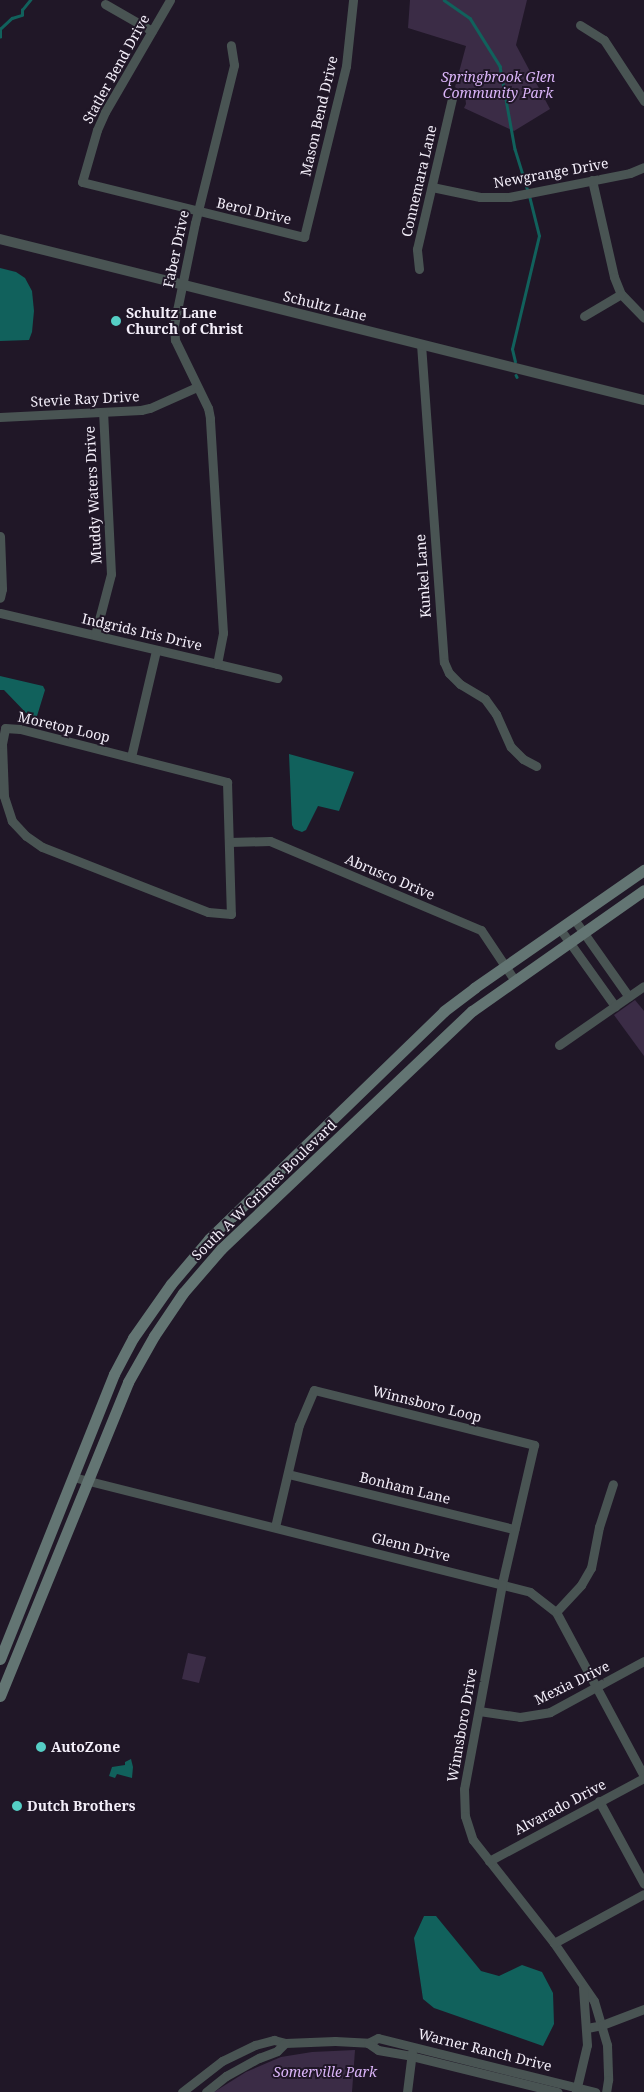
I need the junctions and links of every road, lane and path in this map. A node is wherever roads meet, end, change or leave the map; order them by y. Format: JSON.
{"nodes":[{"id":1,"x":170,"y":0,"type":"edge"},
{"id":2,"x":352,"y":0,"type":"edge"},
{"id":3,"x":105,"y":4,"type":"dead end"},
{"id":4,"x":580,"y":25,"type":"dead end"},
{"id":5,"x":152,"y":31,"type":"junction"},
{"id":6,"x":230,"y":44,"type":"dead end"},
{"id":7,"x":452,"y":99,"type":"dead end"},
{"id":8,"x":644,"y":102,"type":"edge"},
{"id":9,"x":644,"y":167,"type":"edge"},
{"id":10,"x":592,"y":180,"type":"junction"},
{"id":11,"x":82,"y":182,"type":"joint"},
{"id":12,"x":432,"y":187,"type":"junction"},
{"id":13,"x":198,"y":212,"type":"junction"},
{"id":14,"x":304,"y":236,"type":"joint"},
{"id":15,"x":0,"y":239,"type":"edge"},
{"id":16,"x":419,"y":269,"type":"dead end"},
{"id":17,"x":182,"y":284,"type":"junction"},
{"id":18,"x":621,"y":294,"type":"junction"},
{"id":19,"x":584,"y":316,"type":"dead end"},
{"id":20,"x":644,"y":318,"type":"edge"},
{"id":21,"x":421,"y":344,"type":"junction"},
{"id":22,"x":197,"y":386,"type":"junction"},
{"id":23,"x":644,"y":400,"type":"edge"},
{"id":24,"x":102,"y":412,"type":"junction"},
{"id":25,"x":0,"y":417,"type":"edge"},
{"id":26,"x":0,"y":536,"type":"edge"},
{"id":27,"x":0,"y":598,"type":"edge"},
{"id":28,"x":0,"y":613,"type":"edge"},
{"id":29,"x":95,"y":635,"type":"junction"},
{"id":30,"x":156,"y":650,"type":"junction"},
{"id":31,"x":217,"y":664,"type":"junction"},
{"id":32,"x":278,"y":678,"type":"dead end"},
{"id":33,"x":131,"y":757,"type":"junction"},
{"id":34,"x":536,"y":766,"type":"dead end"},
{"id":35,"x":229,"y":842,"type":"junction"},
{"id":36,"x":644,"y":870,"type":"edge"},
{"id":37,"x":644,"y":890,"type":"edge"},
{"id":38,"x":574,"y":919,"type":"junction"},
{"id":39,"x":560,"y":929,"type":"junction"},
{"id":40,"x":584,"y":933,"type":"junction"},
{"id":41,"x":570,"y":943,"type":"junction"},
{"id":42,"x":505,"y":966,"type":"junction"},
{"id":43,"x":515,"y":981,"type":"junction"},
{"id":44,"x":644,"y":986,"type":"edge"},
{"id":45,"x":629,"y":997,"type":"junction"},
{"id":46,"x":615,"y":1006,"type":"junction"},
{"id":47,"x":420,"y":1035,"type":"junction"},
{"id":48,"x":559,"y":1046,"type":"dead end"},
{"id":49,"x":414,"y":1067,"type":"junction"},
{"id":50,"x":250,"y":1200,"type":"junction"},
{"id":51,"x":261,"y":1212,"type":"junction"},
{"id":52,"x":171,"y":1284,"type":"junction"},
{"id":53,"x":183,"y":1293,"type":"junction"},
{"id":54,"x":288,"y":1474,"type":"junction"},
{"id":55,"x":74,"y":1477,"type":"junction"},
{"id":56,"x":88,"y":1480,"type":"junction"},
{"id":57,"x":613,"y":1484,"type":"dead end"},
{"id":58,"x":275,"y":1528,"type":"junction"},
{"id":59,"x":514,"y":1529,"type":"junction"},
{"id":60,"x":502,"y":1584,"type":"junction"},
{"id":61,"x":556,"y":1612,"type":"junction"},
{"id":62,"x":0,"y":1658,"type":"edge"},
{"id":63,"x":644,"y":1661,"type":"edge"},
{"id":64,"x":3,"y":1680,"type":"edge"},
{"id":65,"x":596,"y":1687,"type":"junction"},
{"id":66,"x":0,"y":1696,"type":"edge"},
{"id":67,"x":479,"y":1711,"type":"junction"},
{"id":68,"x":644,"y":1777,"type":"edge"},
{"id":69,"x":599,"y":1801,"type":"junction"},
{"id":70,"x":489,"y":1861,"type":"junction"},
{"id":71,"x":644,"y":1884,"type":"edge"},
{"id":72,"x":644,"y":1894,"type":"edge"},
{"id":73,"x":554,"y":1943,"type":"junction"},
{"id":74,"x":582,"y":1985,"type":"junction"},
{"id":75,"x":644,"y":2009,"type":"edge"},
{"id":76,"x":602,"y":2025,"type":"junction"},
{"id":77,"x":587,"y":2028,"type":"junction"},
{"id":78,"x":285,"y":2043,"type":"junction"},
{"id":79,"x":412,"y":2051,"type":"junction"},
{"id":80,"x":524,"y":2083,"type":"edge"},
{"id":81,"x":577,"y":2089,"type":"edge"},
{"id":82,"x":182,"y":2092,"type":"edge"},
{"id":83,"x":206,"y":2092,"type":"edge"},
{"id":84,"x":407,"y":2092,"type":"edge"},
{"id":85,"x":558,"y":2092,"type":"edge"},
{"id":86,"x":595,"y":2092,"type":"edge"},
{"id":87,"x":606,"y":2092,"type":"edge"}],
"edges":[{"from":1,"to":5,"type":"street","name":"Statler Bend Drive"},
{"from":2,"to":14,"type":"street","name":"Mason Bend Drive"},
{"from":3,"to":5,"type":"street"},
{"from":4,"to":8,"type":"street"},
{"from":5,"to":11,"type":"street","name":"Statler Bend Drive"},
{"from":6,"to":13,"type":"street","name":"Faber Drive"},
{"from":7,"to":12,"type":"street","name":"Connemara Lane"},
{"from":9,"to":10,"type":"street","name":"Newgrange Drive"},
{"from":10,"to":12,"type":"street","name":"Newgrange Drive"},
{"from":10,"to":18,"type":"street"},
{"from":11,"to":13,"type":"street","name":"Berol Drive"},
{"from":12,"to":16,"type":"street","name":"Connemara Lane"},
{"from":13,"to":14,"type":"street","name":"Berol Drive"},
{"from":13,"to":17,"type":"street","name":"Faber Drive"},
{"from":15,"to":17,"type":"street","name":"Schultz Lane"},
{"from":17,"to":21,"type":"street","name":"Schultz Lane"},
{"from":17,"to":22,"type":"street","name":"Faber Drive"},
{"from":18,"to":19,"type":"street"},
{"from":18,"to":20,"type":"street"},
{"from":21,"to":23,"type":"street","name":"Schultz Lane"},
{"from":21,"to":34,"type":"street","name":"Kunkel Lane"},
{"from":22,"to":24,"type":"street","name":"Stevie Ray Drive"},
{"from":22,"to":31,"type":"street","name":"Faber Drive"},
{"from":24,"to":25,"type":"street","name":"Stevie Ray Drive"},
{"from":24,"to":29,"type":"street","name":"Muddy Waters Drive"},
{"from":26,"to":27,"type":"street"},
{"from":28,"to":29,"type":"street","name":"Indgrids Iris Drive"},
{"from":29,"to":30,"type":"street","name":"Indgrids Iris Drive"},
{"from":30,"to":31,"type":"street","name":"Indgrids Iris Drive"},
{"from":30,"to":33,"type":"street"},
{"from":31,"to":32,"type":"street","name":"Indgrids Iris Drive"},
{"from":33,"to":35,"type":"street","name":"Moretop Loop"},
{"from":33,"to":35,"type":"street","name":"Moretop Loop"},
{"from":35,"to":42,"type":"street","name":"Abrusco Drive"},
{"from":36,"to":38,"type":"main road","name":"South A W Grimes Boulevard"},
{"from":37,"to":40,"type":"main road","name":"South A W Grimes Boulevard"},
{"from":38,"to":39,"type":"main road","name":"South A W Grimes Boulevard"},
{"from":38,"to":40,"type":"street"},
{"from":39,"to":41,"type":"street"},
{"from":39,"to":42,"type":"main road","name":"South A W Grimes Boulevard"},
{"from":40,"to":41,"type":"main road","name":"South A W Grimes Boulevard"},
{"from":40,"to":45,"type":"street"},
{"from":41,"to":43,"type":"main road","name":"South A W Grimes Boulevard"},
{"from":41,"to":46,"type":"street"},
{"from":42,"to":43,"type":"street","name":"Abrusco Drive"},
{"from":42,"to":47,"type":"main road","name":"South A W Grimes Boulevard"},
{"from":43,"to":49,"type":"main road","name":"South A W Grimes Boulevard"},
{"from":44,"to":45,"type":"street"},
{"from":45,"to":46,"type":"street"},
{"from":46,"to":48,"type":"street"},
{"from":47,"to":49,"type":"main road"},
{"from":47,"to":50,"type":"main road","name":"South A W Grimes Boulevard"},
{"from":49,"to":51,"type":"main road","name":"South A W Grimes Boulevard"},
{"from":50,"to":51,"type":"main road"},
{"from":50,"to":52,"type":"main road","name":"South A W Grimes Boulevard"},
{"from":51,"to":53,"type":"main road","name":"South A W Grimes Boulevard"},
{"from":52,"to":53,"type":"main road"},
{"from":52,"to":55,"type":"main road","name":"South A W Grimes Boulevard"},
{"from":53,"to":56,"type":"main road","name":"South A W Grimes Boulevard"},
{"from":54,"to":58,"type":"street","name":"Winnsboro Loop"},
{"from":54,"to":59,"type":"street","name":"Bonham Lane"},
{"from":54,"to":59,"type":"street","name":"Winnsboro Loop"},
{"from":55,"to":56,"type":"street","name":"Glenn Drive"},
{"from":55,"to":62,"type":"main road","name":"South A W Grimes Boulevard"},
{"from":56,"to":58,"type":"street","name":"Glenn Drive"},
{"from":56,"to":64,"type":"main road","name":"South A W Grimes Boulevard"},
{"from":57,"to":61,"type":"street"},
{"from":58,"to":60,"type":"street","name":"Glenn Drive"},
{"from":59,"to":60,"type":"street","name":"Winnsboro Loop"},
{"from":60,"to":61,"type":"street","name":"Glenn Drive"},
{"from":60,"to":67,"type":"street","name":"Winnsboro Drive"},
{"from":61,"to":65,"type":"street","name":"Glenn Drive"},
{"from":63,"to":65,"type":"street","name":"Mexia Drive"},
{"from":64,"to":66,"type":"main road","name":"South A W Grimes Boulevard"},
{"from":65,"to":67,"type":"street","name":"Mexia Drive"},
{"from":65,"to":68,"type":"street","name":"Glenn Drive"},
{"from":67,"to":70,"type":"street","name":"Winnsboro Drive"},
{"from":68,"to":69,"type":"street","name":"Alvarado Drive"},
{"from":69,"to":70,"type":"street","name":"Alvarado Drive"},
{"from":69,"to":71,"type":"street"},
{"from":70,"to":73,"type":"street","name":"Winnsboro Drive"},
{"from":72,"to":73,"type":"street"},
{"from":73,"to":74,"type":"street","name":"Winnsboro Drive"},
{"from":74,"to":76,"type":"street","name":"Winnsboro Drive"},
{"from":74,"to":77,"type":"street","name":"Winnsboro Drive"},
{"from":75,"to":76,"type":"street"},
{"from":76,"to":77,"type":"street"},
{"from":76,"to":87,"type":"street","name":"Winnsboro Drive"},
{"from":77,"to":81,"type":"street","name":"Winnsboro Drive"},
{"from":78,"to":79,"type":"street","name":"Warner Ranch Drive"},
{"from":78,"to":82,"type":"street","name":"Warner Ranch Drive"},
{"from":78,"to":83,"type":"street"},
{"from":79,"to":80,"type":"street","name":"Warner Ranch Drive"},
{"from":79,"to":84,"type":"street"},
{"from":80,"to":81,"type":"street","name":"Warner Ranch Drive"},
{"from":80,"to":85,"type":"street","name":"Warner Ranch Drive"},
{"from":81,"to":86,"type":"street","name":"Warner Ranch Drive"}]}
